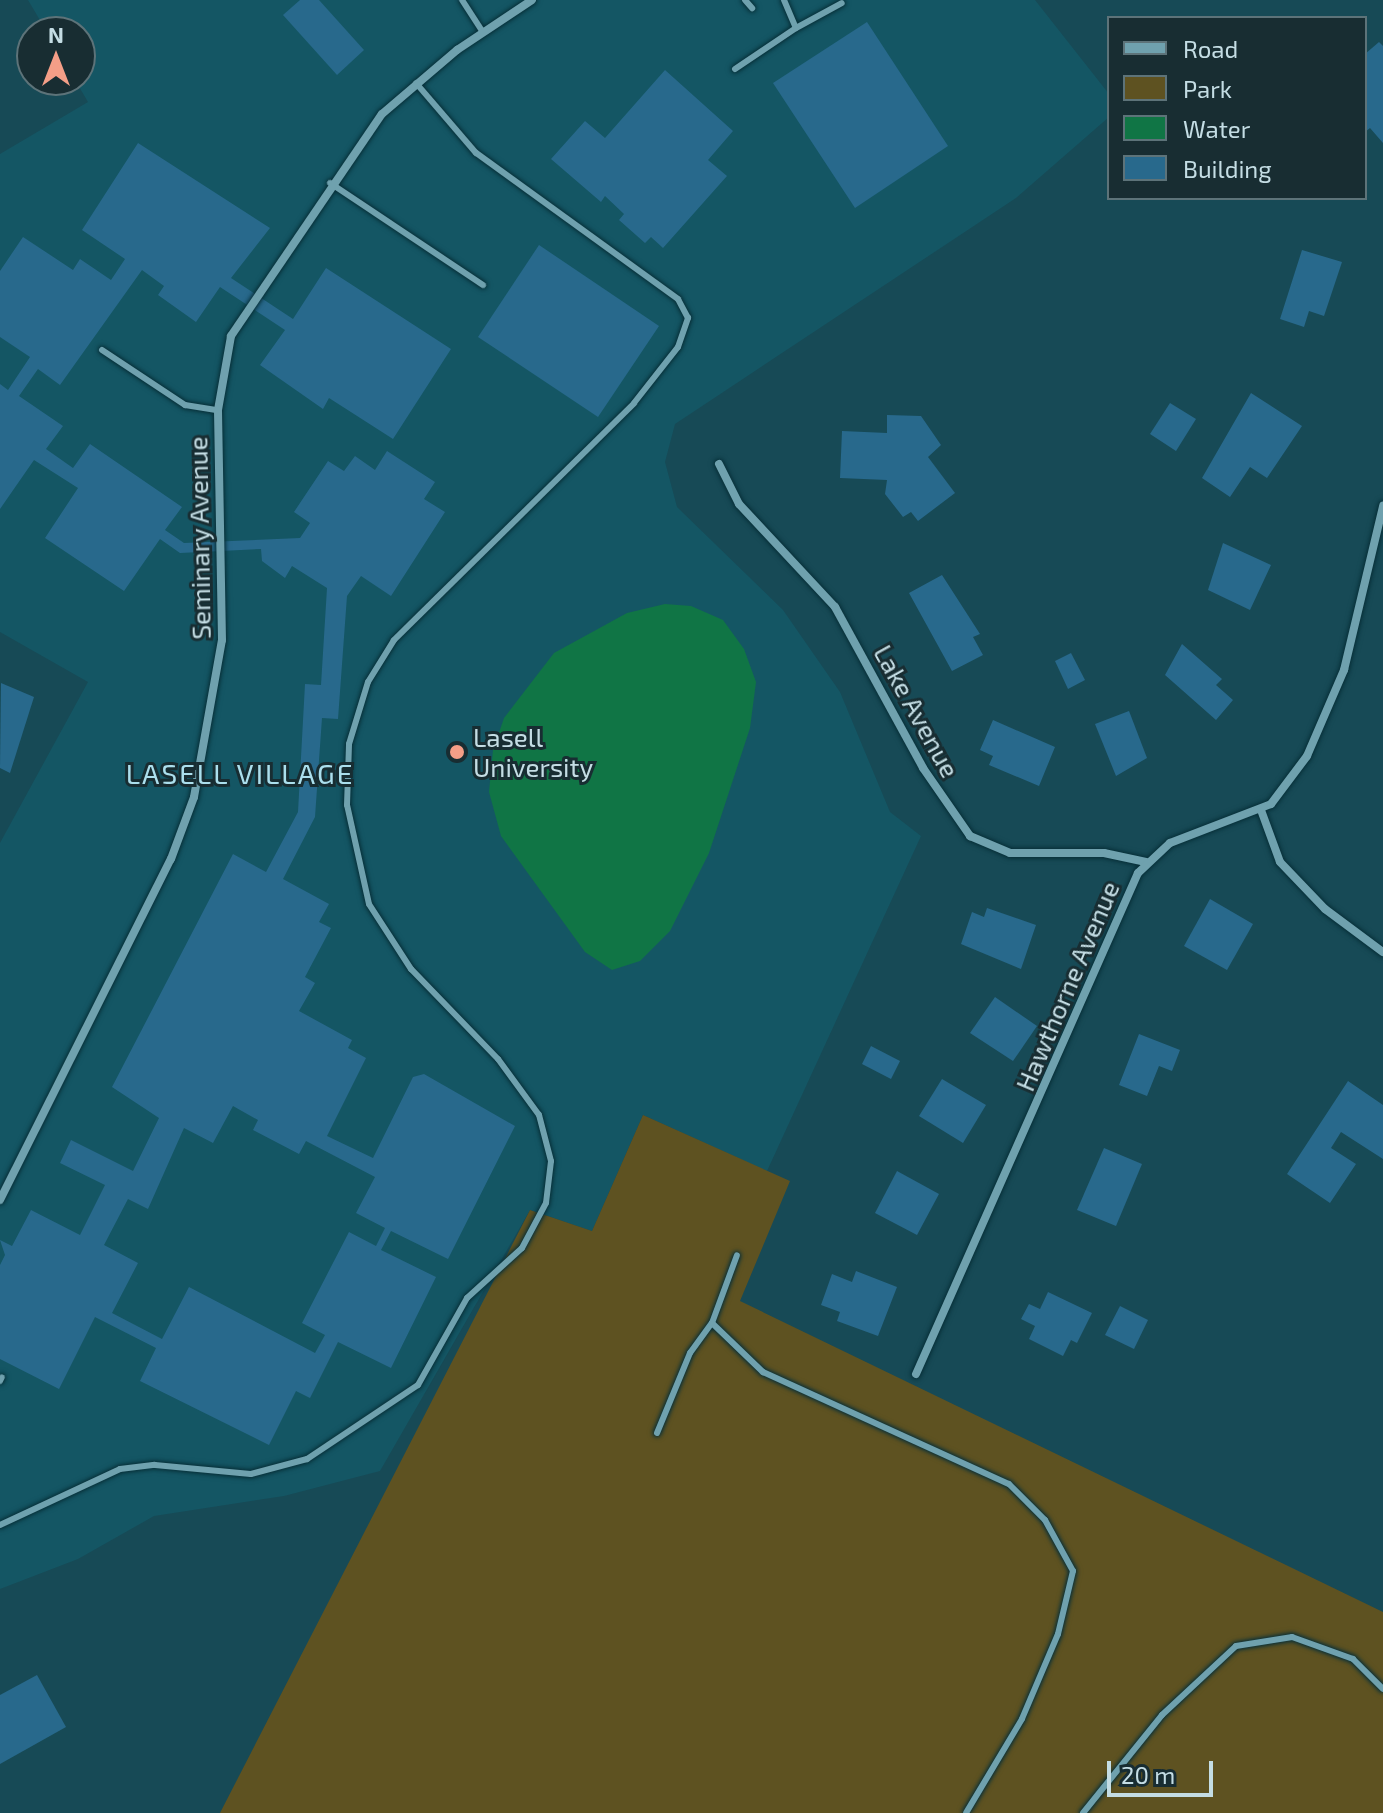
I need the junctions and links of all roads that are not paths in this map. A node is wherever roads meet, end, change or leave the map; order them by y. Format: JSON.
{"nodes":[{"id":1,"x":462,"y":0,"type":"edge"},
{"id":2,"x":532,"y":0,"type":"edge"},
{"id":3,"x":745,"y":0,"type":"edge"},
{"id":4,"x":784,"y":0,"type":"edge"},
{"id":5,"x":842,"y":3,"type":"dead end"},
{"id":6,"x":752,"y":8,"type":"dead end"},
{"id":7,"x":796,"y":28,"type":"junction"},
{"id":8,"x":483,"y":32,"type":"junction"},
{"id":9,"x":735,"y":69,"type":"dead end"},
{"id":10,"x":415,"y":82,"type":"junction"},
{"id":11,"x":330,"y":183,"type":"junction"},
{"id":12,"x":483,"y":285,"type":"dead end"},
{"id":13,"x":102,"y":350,"type":"dead end"},
{"id":14,"x":218,"y":410,"type":"junction"},
{"id":15,"x":719,"y":464,"type":"dead end"},
{"id":16,"x":1383,"y":506,"type":"edge"},
{"id":17,"x":1261,"y":810,"type":"junction"},
{"id":18,"x":1146,"y":862,"type":"junction"},
{"id":19,"x":1383,"y":952,"type":"edge"},
{"id":20,"x":0,"y":1200,"type":"edge"},
{"id":21,"x":737,"y":1255,"type":"dead end"},
{"id":22,"x":712,"y":1323,"type":"junction"},
{"id":23,"x":916,"y":1374,"type":"dead end"},
{"id":24,"x":657,"y":1433,"type":"dead end"},
{"id":25,"x":0,"y":1525,"type":"edge"},
{"id":26,"x":1383,"y":1689,"type":"edge"},
{"id":27,"x":966,"y":1813,"type":"edge"},
{"id":28,"x":1083,"y":1813,"type":"edge"}],
"edges":[{"from":1,"to":8,"type":"lane"},
{"from":2,"to":8,"type":"street","name":"Seminary Avenue"},
{"from":3,"to":6,"type":"lane"},
{"from":4,"to":7,"type":"lane"},
{"from":5,"to":7,"type":"lane"},
{"from":7,"to":9,"type":"lane"},
{"from":8,"to":10,"type":"street","name":"Seminary Avenue"},
{"from":10,"to":11,"type":"street","name":"Seminary Avenue"},
{"from":10,"to":25,"type":"lane"},
{"from":11,"to":12,"type":"lane"},
{"from":11,"to":14,"type":"street","name":"Seminary Avenue"},
{"from":13,"to":14,"type":"lane"},
{"from":14,"to":20,"type":"street","name":"Seminary Avenue"},
{"from":15,"to":18,"type":"street","name":"Lake Avenue"},
{"from":16,"to":17,"type":"street","name":"Hawthorne Avenue"},
{"from":17,"to":18,"type":"street","name":"Hawthorne Avenue"},
{"from":17,"to":19,"type":"street"},
{"from":18,"to":23,"type":"street","name":"Hawthorne Avenue"},
{"from":21,"to":22,"type":"lane"},
{"from":22,"to":24,"type":"lane"},
{"from":22,"to":27,"type":"lane"},
{"from":26,"to":28,"type":"lane"}]}
